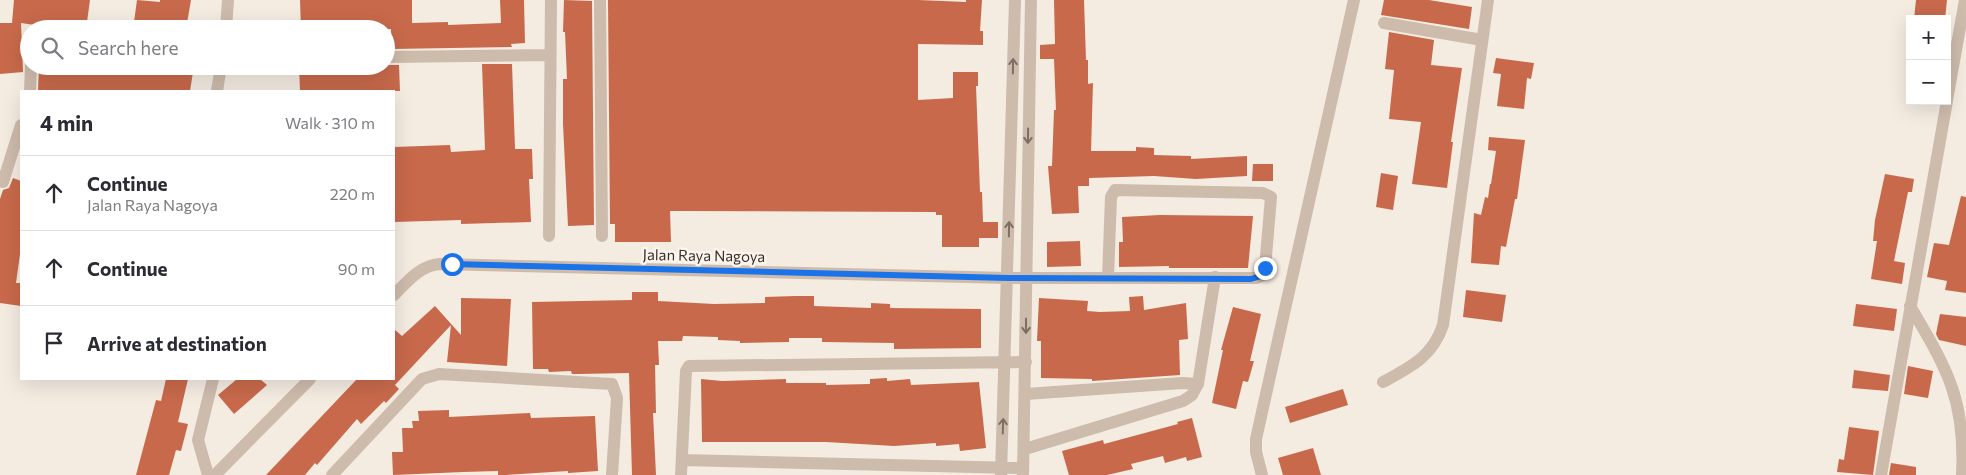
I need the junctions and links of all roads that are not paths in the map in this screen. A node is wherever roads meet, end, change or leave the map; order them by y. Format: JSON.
{"nodes":[{"id":1,"x":228,"y":0,"type":"edge"},
{"id":2,"x":551,"y":0,"type":"edge"},
{"id":3,"x":600,"y":0,"type":"edge"},
{"id":4,"x":1015,"y":0,"type":"edge"},
{"id":5,"x":1031,"y":0,"type":"edge"},
{"id":6,"x":1354,"y":0,"type":"edge"},
{"id":7,"x":1488,"y":0,"type":"edge"},
{"id":8,"x":1965,"y":0,"type":"edge"},
{"id":9,"x":227,"y":20,"type":"edge"},
{"id":10,"x":1384,"y":23,"type":"dead end"},
{"id":11,"x":1482,"y":40,"type":"junction"},
{"id":12,"x":550,"y":55,"type":"junction"},
{"id":13,"x":395,"y":57,"type":"edge"},
{"id":14,"x":31,"y":75,"type":"edge"},
{"id":15,"x":220,"y":75,"type":"edge"},
{"id":16,"x":1951,"y":79,"type":"edge"},
{"id":17,"x":30,"y":90,"type":"edge"},
{"id":18,"x":217,"y":90,"type":"edge"},
{"id":19,"x":1946,"y":105,"type":"edge"},
{"id":20,"x":20,"y":128,"type":"edge"},
{"id":21,"x":3,"y":182,"type":"dead end"},
{"id":22,"x":549,"y":236,"type":"dead end"},
{"id":23,"x":602,"y":236,"type":"dead end"},
{"id":24,"x":1026,"y":277,"type":"junction"},
{"id":25,"x":1215,"y":277,"type":"junction"},
{"id":26,"x":1008,"y":278,"type":"junction"},
{"id":27,"x":1108,"y":278,"type":"junction"},
{"id":28,"x":395,"y":294,"type":"edge"},
{"id":29,"x":1910,"y":306,"type":"junction"},
{"id":30,"x":1005,"y":362,"type":"junction"},
{"id":31,"x":1026,"y":362,"type":"junction"},
{"id":32,"x":213,"y":380,"type":"edge"},
{"id":33,"x":309,"y":380,"type":"edge"},
{"id":34,"x":1384,"y":382,"type":"dead end"},
{"id":35,"x":1198,"y":384,"type":"junction"},
{"id":36,"x":1026,"y":394,"type":"junction"},
{"id":37,"x":1025,"y":449,"type":"junction"},
{"id":38,"x":682,"y":460,"type":"junction"},
{"id":39,"x":1001,"y":471,"type":"edge"},
{"id":40,"x":1023,"y":472,"type":"edge"},
{"id":41,"x":208,"y":475,"type":"edge"},
{"id":42,"x":215,"y":475,"type":"edge"},
{"id":43,"x":332,"y":475,"type":"edge"},
{"id":44,"x":612,"y":475,"type":"edge"},
{"id":45,"x":682,"y":475,"type":"edge"},
{"id":46,"x":1262,"y":475,"type":"edge"},
{"id":47,"x":1881,"y":475,"type":"edge"},
{"id":48,"x":1962,"y":475,"type":"edge"}],
"edges":[{"from":1,"to":9,"type":"street"},
{"from":2,"to":12,"type":"street"},
{"from":3,"to":23,"type":"street"},
{"from":26,"to":4,"type":"street","one_way":true},
{"from":5,"to":24,"type":"street","one_way":true},
{"from":6,"to":46,"type":"street"},
{"from":7,"to":11,"type":"street"},
{"from":8,"to":16,"type":"street"},
{"from":10,"to":11,"type":"street"},
{"from":11,"to":34,"type":"street"},
{"from":12,"to":13,"type":"street"},
{"from":12,"to":22,"type":"street"},
{"from":14,"to":17,"type":"street"},
{"from":15,"to":18,"type":"street"},
{"from":19,"to":29,"type":"street"},
{"from":20,"to":21,"type":"street"},
{"from":24,"to":26,"type":"street","name":"Jalan Raya Nagoya"},
{"from":24,"to":27,"type":"street","name":"Jalan Raya Nagoya"},
{"from":24,"to":31,"type":"street","one_way":true},
{"from":25,"to":27,"type":"street","name":"Jalan Raya Nagoya"},
{"from":25,"to":27,"type":"street","name":"Jalan Raya Nagoya"},
{"from":25,"to":35,"type":"street"},
{"from":26,"to":28,"type":"street","name":"Jalan Raya Nagoya"},
{"from":26,"to":30,"type":"street"},
{"from":29,"to":47,"type":"street"},
{"from":29,"to":48,"type":"street"},
{"from":30,"to":31,"type":"street"},
{"from":30,"to":38,"type":"street"},
{"from":39,"to":30,"type":"street","one_way":true},
{"from":31,"to":36,"type":"street"},
{"from":32,"to":41,"type":"street"},
{"from":33,"to":42,"type":"street"},
{"from":35,"to":36,"type":"street"},
{"from":35,"to":37,"type":"street"},
{"from":36,"to":37,"type":"street"},
{"from":37,"to":40,"type":"street"},
{"from":38,"to":39,"type":"street"},
{"from":38,"to":45,"type":"street"},
{"from":39,"to":40,"type":"street"},
{"from":43,"to":44,"type":"street"}]}
